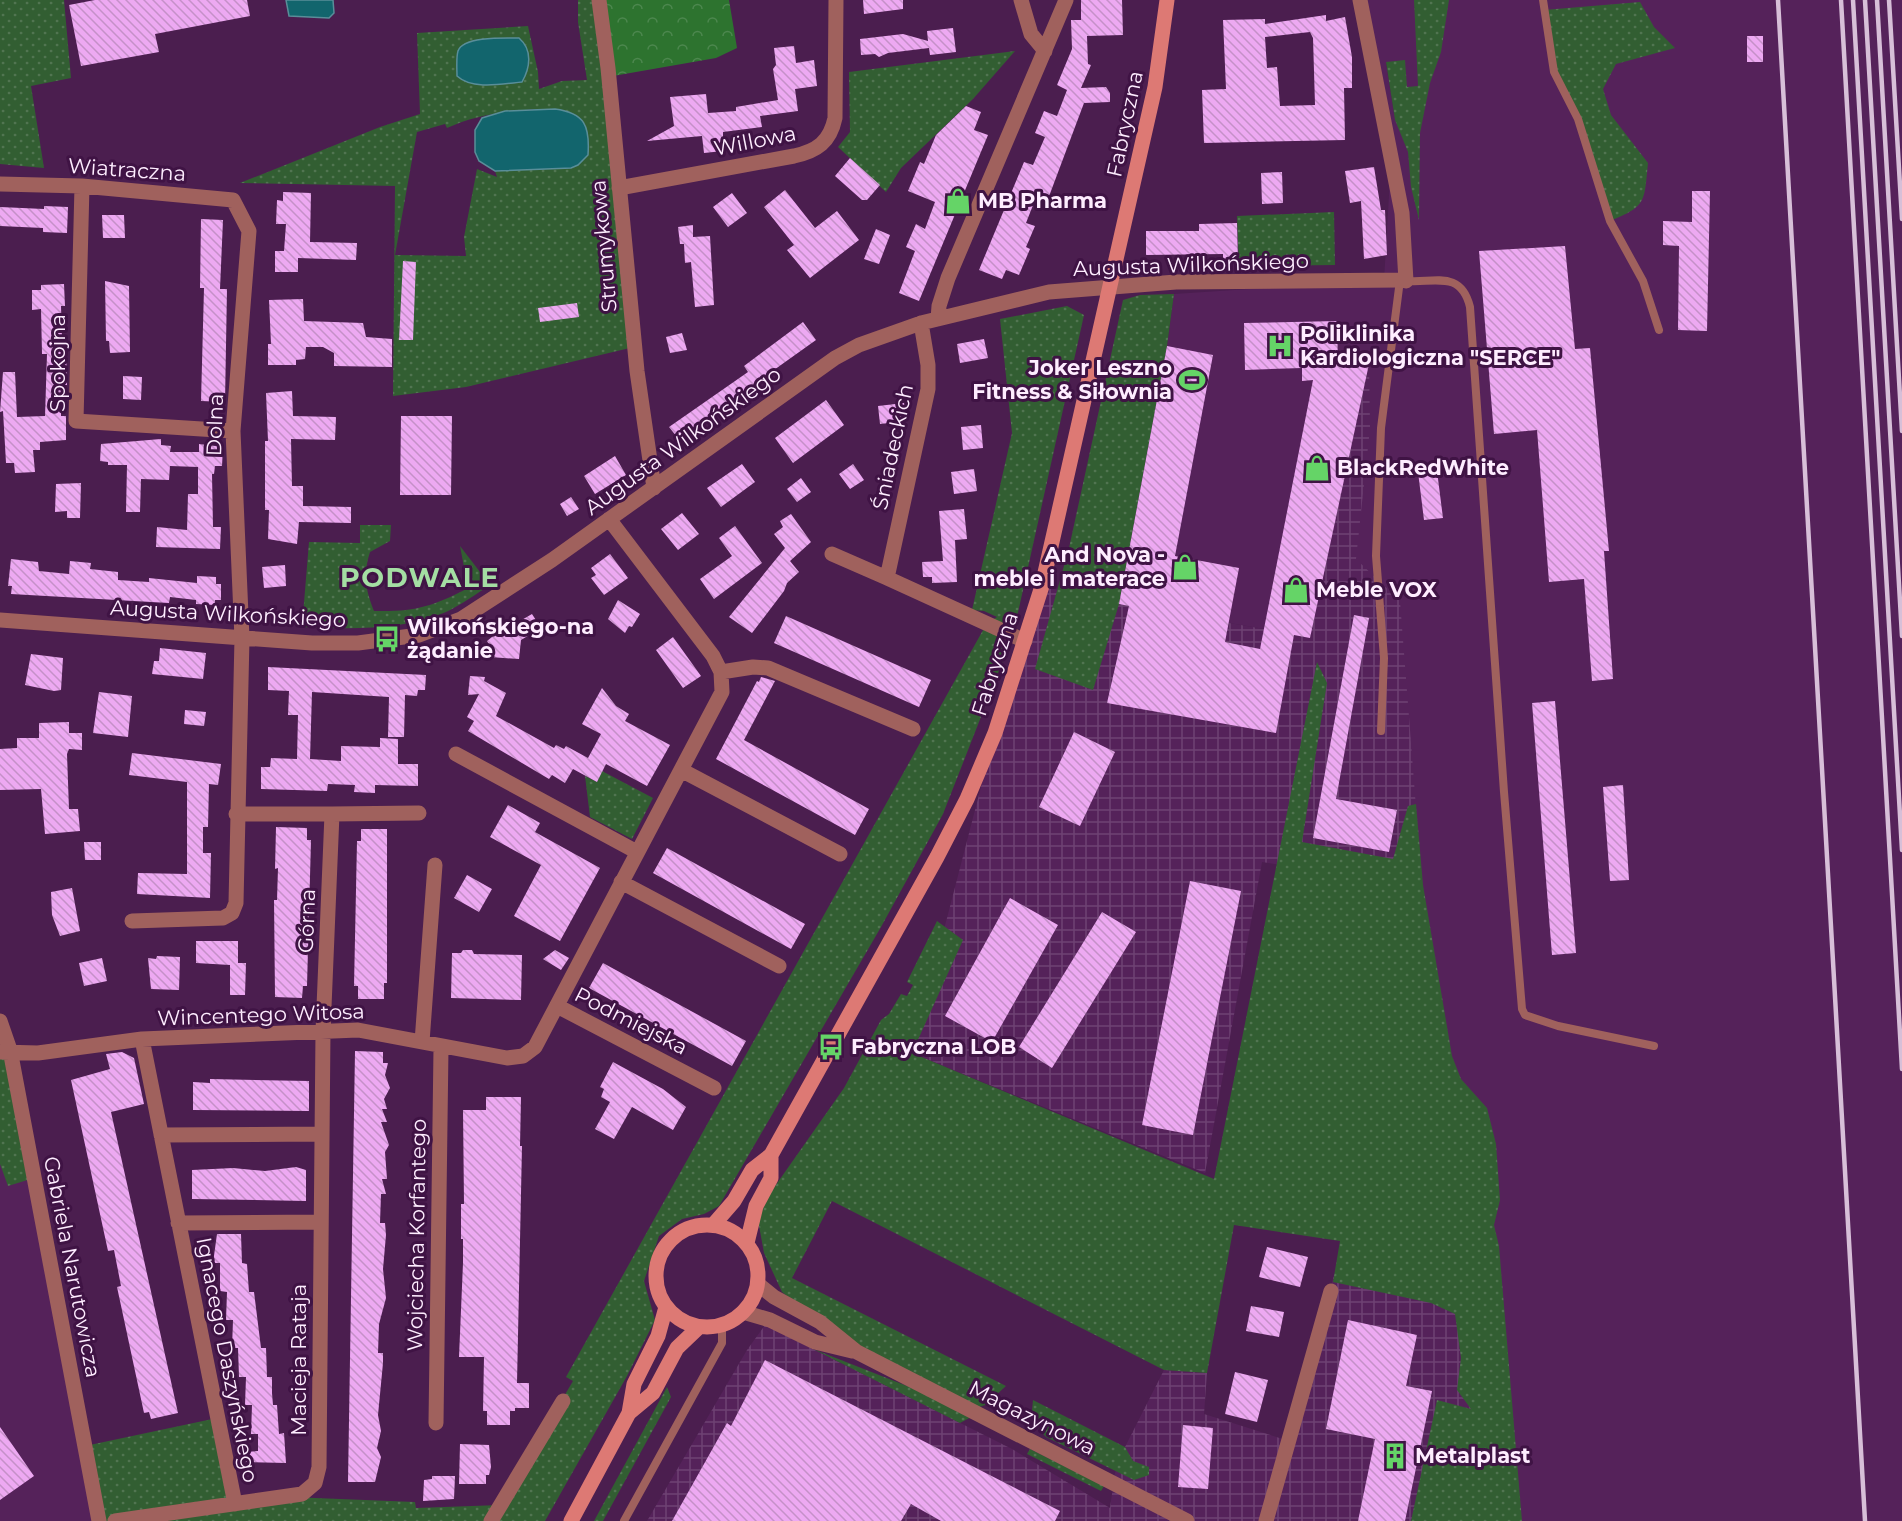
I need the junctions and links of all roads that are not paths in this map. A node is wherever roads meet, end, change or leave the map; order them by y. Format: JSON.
{"nodes":[{"id":1,"x":599,"y":0,"type":"edge"},
{"id":2,"x":836,"y":0,"type":"edge"},
{"id":3,"x":1021,"y":0,"type":"edge"},
{"id":4,"x":1066,"y":0,"type":"edge"},
{"id":5,"x":1167,"y":0,"type":"edge"},
{"id":6,"x":1360,"y":0,"type":"edge"},
{"id":7,"x":1543,"y":0,"type":"edge"},
{"id":8,"x":1046,"y":51,"type":"junction"},
{"id":9,"x":0,"y":184,"type":"edge"},
{"id":10,"x":82,"y":186,"type":"junction"},
{"id":11,"x":619,"y":188,"type":"junction"},
{"id":12,"x":241,"y":215,"type":"joint"},
{"id":13,"x":1403,"y":280,"type":"junction"},
{"id":14,"x":1110,"y":286,"type":"junction"},
{"id":15,"x":938,"y":319,"type":"junction"},
{"id":16,"x":921,"y":323,"type":"junction"},
{"id":17,"x":1659,"y":330,"type":"dead end"},
{"id":18,"x":233,"y":431,"type":"junction"},
{"id":19,"x":654,"y":488,"type":"junction"},
{"id":20,"x":609,"y":519,"type":"junction"},
{"id":21,"x":832,"y":554,"type":"dead end"},
{"id":22,"x":887,"y":578,"type":"junction"},
{"id":23,"x":0,"y":620,"type":"edge"},
{"id":24,"x":242,"y":638,"type":"junction"},
{"id":25,"x":1025,"y":640,"type":"junction"},
{"id":26,"x":721,"y":672,"type":"junction"},
{"id":27,"x":913,"y":729,"type":"dead end"},
{"id":28,"x":1381,"y":731,"type":"dead end"},
{"id":29,"x":456,"y":754,"type":"dead end"},
{"id":30,"x":681,"y":770,"type":"junction"},
{"id":31,"x":418,"y":813,"type":"dead end"},
{"id":32,"x":236,"y":814,"type":"junction"},
{"id":33,"x":332,"y":814,"type":"junction"},
{"id":34,"x":637,"y":852,"type":"junction"},
{"id":35,"x":840,"y":854,"type":"dead end"},
{"id":36,"x":435,"y":865,"type":"dead end"},
{"id":37,"x":621,"y":882,"type":"junction"},
{"id":38,"x":132,"y":921,"type":"dead end"},
{"id":39,"x":779,"y":966,"type":"dead end"},
{"id":40,"x":557,"y":1006,"type":"junction"},
{"id":41,"x":0,"y":1022,"type":"edge"},
{"id":42,"x":323,"y":1031,"type":"junction"},
{"id":43,"x":142,"y":1039,"type":"junction"},
{"id":44,"x":422,"y":1042,"type":"junction"},
{"id":45,"x":1654,"y":1046,"type":"dead end"},
{"id":46,"x":441,"y":1048,"type":"junction"},
{"id":47,"x":5,"y":1051,"type":"edge"},
{"id":48,"x":714,"y":1088,"type":"dead end"},
{"id":49,"x":322,"y":1134,"type":"junction"},
{"id":50,"x":161,"y":1135,"type":"junction"},
{"id":51,"x":771,"y":1155,"type":"junction"},
{"id":52,"x":321,"y":1222,"type":"junction"},
{"id":53,"x":178,"y":1223,"type":"junction"},
{"id":54,"x":714,"y":1224,"type":"junction"},
{"id":55,"x":747,"y":1243,"type":"junction"},
{"id":56,"x":758,"y":1284,"type":"junction"},
{"id":57,"x":1331,"y":1291,"type":"dead end"},
{"id":58,"x":666,"y":1307,"type":"junction"},
{"id":59,"x":743,"y":1312,"type":"junction"},
{"id":60,"x":722,"y":1325,"type":"junction"},
{"id":61,"x":699,"y":1327,"type":"junction"},
{"id":62,"x":858,"y":1352,"type":"junction"},
{"id":63,"x":563,"y":1401,"type":"dead end"},
{"id":64,"x":629,"y":1413,"type":"junction"},
{"id":65,"x":436,"y":1423,"type":"dead end"},
{"id":66,"x":235,"y":1504,"type":"junction"},
{"id":67,"x":99,"y":1521,"type":"edge"},
{"id":68,"x":115,"y":1521,"type":"edge"},
{"id":69,"x":491,"y":1521,"type":"edge"},
{"id":70,"x":571,"y":1521,"type":"edge"},
{"id":71,"x":624,"y":1521,"type":"edge"},
{"id":72,"x":1186,"y":1521,"type":"edge"},
{"id":73,"x":1266,"y":1521,"type":"edge"}],
"edges":[{"from":1,"to":11,"type":"street","name":"Strumykowa"},
{"from":2,"to":11,"type":"street","name":"Willowa"},
{"from":3,"to":8,"type":"street"},
{"from":4,"to":8,"type":"street"},
{"from":5,"to":14,"type":"street","name":"Fabryczna"},
{"from":6,"to":13,"type":"street"},
{"from":7,"to":17,"type":"lane"},
{"from":8,"to":15,"type":"street"},
{"from":9,"to":10,"type":"street","name":"Wiatraczna"},
{"from":10,"to":12,"type":"street","name":"Wiatraczna"},
{"from":10,"to":18,"type":"street","name":"Spokojna"},
{"from":11,"to":19,"type":"street","name":"Strumykowa"},
{"from":12,"to":18,"type":"street","name":"Dolna"},
{"from":13,"to":14,"type":"street","name":"Augusta Wilkońskiego"},
{"from":13,"to":28,"type":"lane"},
{"from":13,"to":45,"type":"lane"},
{"from":14,"to":15,"type":"street","name":"Augusta Wilkońskiego"},
{"from":14,"to":25,"type":"street","name":"Fabryczna"},
{"from":15,"to":16,"type":"street","name":"Augusta Wilkońskiego"},
{"from":16,"to":19,"type":"street","name":"Augusta Wilkońskiego"},
{"from":16,"to":22,"type":"street","name":"Śniadeckich"},
{"from":18,"to":24,"type":"street","name":"Dolna"},
{"from":19,"to":20,"type":"street","name":"Augusta Wilkońskiego"},
{"from":20,"to":24,"type":"street","name":"Augusta Wilkońskiego"},
{"from":20,"to":26,"type":"street"},
{"from":21,"to":22,"type":"street"},
{"from":22,"to":25,"type":"street"},
{"from":23,"to":24,"type":"street","name":"Augusta Wilkońskiego"},
{"from":24,"to":32,"type":"street"},
{"from":25,"to":51,"type":"street","name":"Fabryczna"},
{"from":26,"to":27,"type":"street"},
{"from":26,"to":30,"type":"street","name":"Podmiejska"},
{"from":29,"to":34,"type":"street"},
{"from":30,"to":34,"type":"street","name":"Podmiejska"},
{"from":30,"to":35,"type":"street"},
{"from":31,"to":33,"type":"street"},
{"from":32,"to":33,"type":"street"},
{"from":32,"to":38,"type":"street"},
{"from":33,"to":42,"type":"street","name":"Górna"},
{"from":34,"to":37,"type":"street","name":"Podmiejska"},
{"from":36,"to":44,"type":"street"},
{"from":37,"to":39,"type":"street"},
{"from":37,"to":40,"type":"street","name":"Podmiejska"},
{"from":40,"to":46,"type":"street","name":"Wincentego Witosa"},
{"from":40,"to":48,"type":"street","name":"Podmiejska"},
{"from":41,"to":47,"type":"street","name":"Gabriela Narutowicza"},
{"from":42,"to":43,"type":"street","name":"Wincentego Witosa"},
{"from":42,"to":44,"type":"street","name":"Wincentego Witosa"},
{"from":42,"to":49,"type":"street","name":"Macieja Rataja"},
{"from":43,"to":47,"type":"street","name":"Wincentego Witosa"},
{"from":43,"to":50,"type":"street","name":"Ignacego Daszyńskiego"},
{"from":44,"to":46,"type":"street","name":"Wincentego Witosa"},
{"from":46,"to":65,"type":"street","name":"Wojciecha Korfantego"},
{"from":47,"to":67,"type":"street","name":"Gabriela Narutowicza"},
{"from":49,"to":50,"type":"street"},
{"from":49,"to":52,"type":"street","name":"Macieja Rataja"},
{"from":50,"to":53,"type":"street","name":"Ignacego Daszyńskiego"},
{"from":51,"to":54,"type":"street","name":"Fabryczna"},
{"from":51,"to":55,"type":"street","name":"Fabryczna"},
{"from":52,"to":53,"type":"street","name":"Ignacego Daszyńskiego"},
{"from":52,"to":66,"type":"street","name":"Macieja Rataja"},
{"from":53,"to":66,"type":"street","name":"Ignacego Daszyńskiego"},
{"from":54,"to":55,"type":"street"},
{"from":54,"to":58,"type":"street"},
{"from":55,"to":56,"type":"street"},
{"from":56,"to":59,"type":"street"},
{"from":56,"to":62,"type":"street","name":"Magazynowa"},
{"from":57,"to":73,"type":"street"},
{"from":58,"to":61,"type":"street"},
{"from":58,"to":64,"type":"street"},
{"from":59,"to":60,"type":"street"},
{"from":59,"to":62,"type":"street","name":"Magazynowa"},
{"from":60,"to":61,"type":"street"},
{"from":60,"to":71,"type":"lane"},
{"from":61,"to":64,"type":"street"},
{"from":62,"to":72,"type":"street","name":"Magazynowa"},
{"from":63,"to":69,"type":"street"},
{"from":64,"to":70,"type":"street"},
{"from":66,"to":68,"type":"street","name":"Macieja Rataja"}]}
